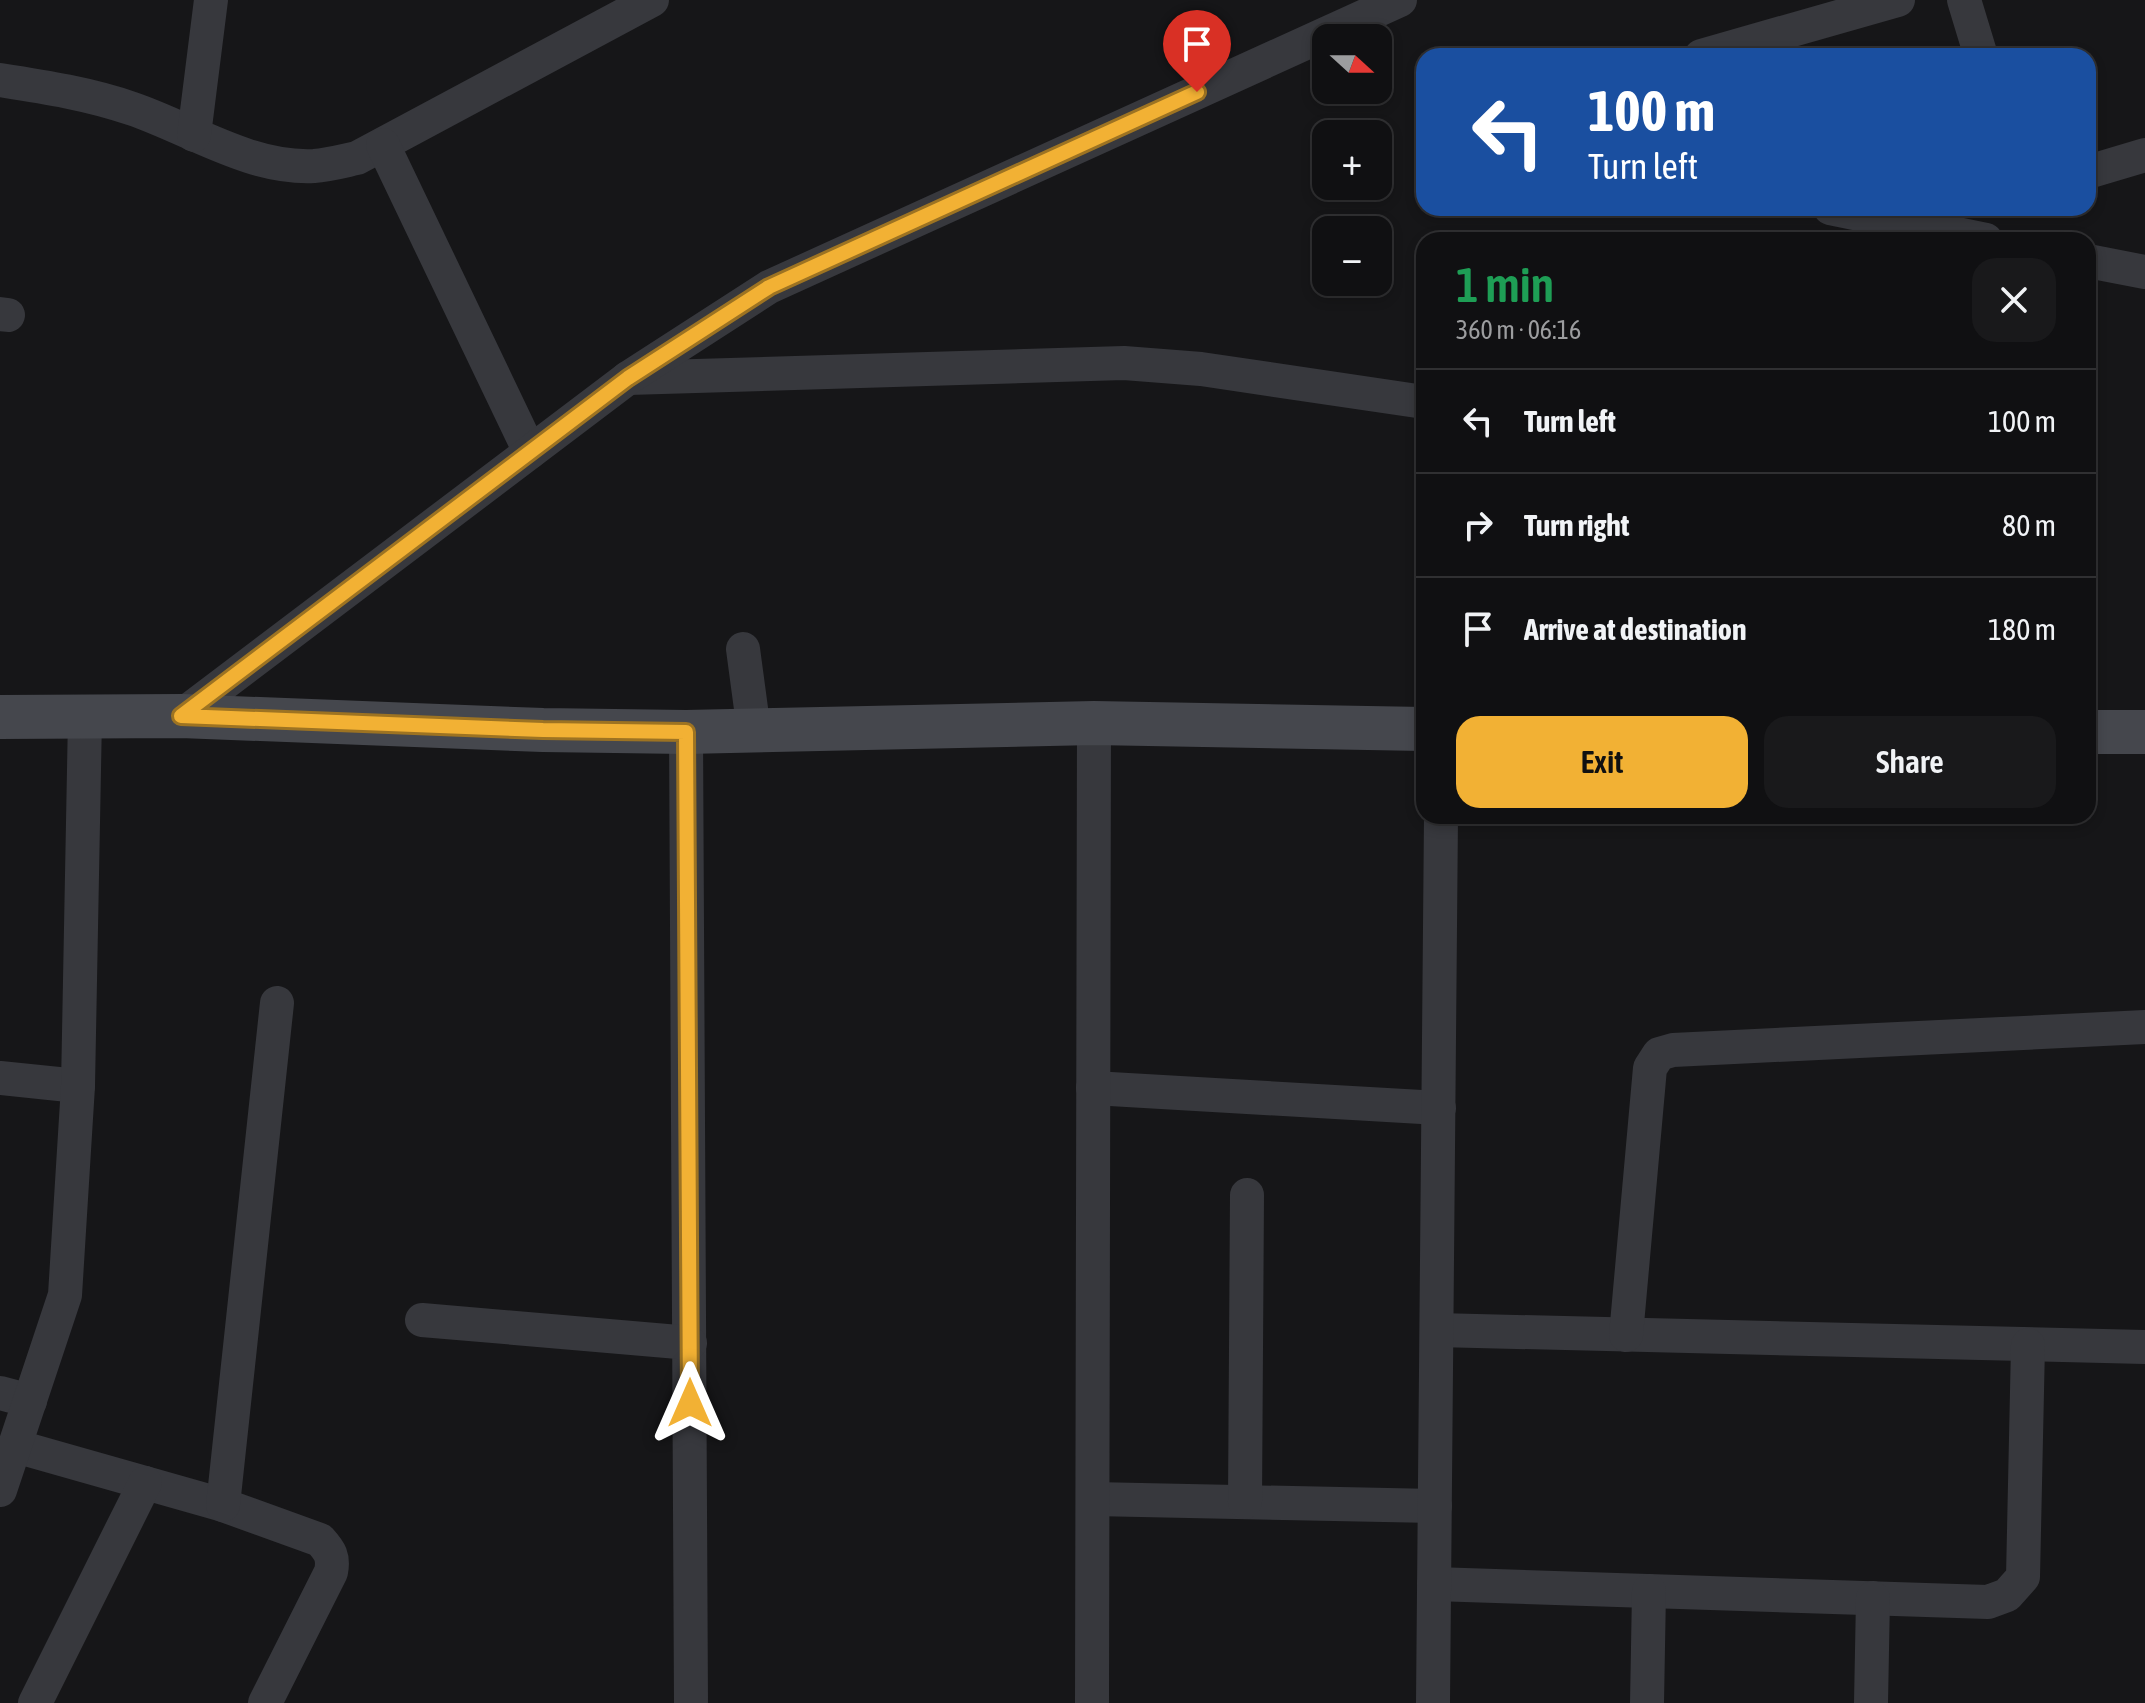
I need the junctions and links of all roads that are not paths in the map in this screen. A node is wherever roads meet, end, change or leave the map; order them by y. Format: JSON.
{"nodes":[{"id":1,"x":211,"y":0,"type":"edge"},
{"id":2,"x":652,"y":0,"type":"edge"},
{"id":3,"x":1400,"y":0,"type":"edge"},
{"id":4,"x":1898,"y":0,"type":"edge"},
{"id":5,"x":1964,"y":0,"type":"edge"},
{"id":6,"x":1729,"y":48,"type":"edge"},
{"id":7,"x":1979,"y":48,"type":"edge"},
{"id":8,"x":0,"y":80,"type":"edge"},
{"id":9,"x":194,"y":135,"type":"junction"},
{"id":10,"x":383,"y":145,"type":"junction"},
{"id":11,"x":2145,"y":155,"type":"edge"},
{"id":12,"x":2096,"y":170,"type":"edge"},
{"id":13,"x":1868,"y":216,"type":"edge"},
{"id":14,"x":1940,"y":216,"type":"edge"},
{"id":15,"x":1911,"y":225,"type":"junction"},
{"id":16,"x":1946,"y":232,"type":"edge"},
{"id":17,"x":2096,"y":263,"type":"edge"},
{"id":18,"x":2145,"y":272,"type":"edge"},
{"id":19,"x":628,"y":378,"type":"junction"},
{"id":20,"x":1416,"y":401,"type":"edge"},
{"id":21,"x":530,"y":452,"type":"junction"},
{"id":22,"x":743,"y":649,"type":"dead end"},
{"id":23,"x":181,"y":716,"type":"junction"},
{"id":24,"x":0,"y":717,"type":"edge"},
{"id":25,"x":85,"y":717,"type":"junction"},
{"id":26,"x":1094,"y":723,"type":"junction"},
{"id":27,"x":1416,"y":729,"type":"edge"},
{"id":28,"x":754,"y":731,"type":"junction"},
{"id":29,"x":686,"y":732,"type":"junction"},
{"id":30,"x":2096,"y":732,"type":"edge"},
{"id":31,"x":2145,"y":732,"type":"edge"},
{"id":32,"x":1441,"y":824,"type":"edge"},
{"id":33,"x":277,"y":1003,"type":"dead end"},
{"id":34,"x":2145,"y":1027,"type":"edge"},
{"id":35,"x":0,"y":1078,"type":"edge"},
{"id":36,"x":78,"y":1086,"type":"junction"},
{"id":37,"x":1093,"y":1088,"type":"junction"},
{"id":38,"x":1439,"y":1108,"type":"junction"},
{"id":39,"x":1247,"y":1195,"type":"dead end"},
{"id":40,"x":422,"y":1320,"type":"dead end"},
{"id":41,"x":1437,"y":1330,"type":"junction"},
{"id":42,"x":1626,"y":1335,"type":"junction"},
{"id":43,"x":690,"y":1343,"type":"junction"},
{"id":44,"x":2028,"y":1345,"type":"junction"},
{"id":45,"x":2145,"y":1347,"type":"edge"},
{"id":46,"x":15,"y":1397,"type":"edge"},
{"id":47,"x":15,"y":1446,"type":"junction"},
{"id":48,"x":145,"y":1483,"type":"junction"},
{"id":49,"x":0,"y":1490,"type":"edge"},
{"id":50,"x":1093,"y":1499,"type":"junction"},
{"id":51,"x":1245,"y":1502,"type":"junction"},
{"id":52,"x":223,"y":1505,"type":"junction"},
{"id":53,"x":1435,"y":1506,"type":"junction"},
{"id":54,"x":1434,"y":1584,"type":"junction"},
{"id":55,"x":1649,"y":1591,"type":"junction"},
{"id":56,"x":1873,"y":1598,"type":"junction"},
{"id":57,"x":35,"y":1703,"type":"edge"},
{"id":58,"x":265,"y":1703,"type":"edge"},
{"id":59,"x":691,"y":1703,"type":"edge"},
{"id":60,"x":1092,"y":1703,"type":"edge"},
{"id":61,"x":1433,"y":1703,"type":"edge"},
{"id":62,"x":1647,"y":1703,"type":"edge"},
{"id":63,"x":1871,"y":1703,"type":"edge"}],
"edges":[{"from":1,"to":9,"type":"street"},
{"from":2,"to":10,"type":"street"},
{"from":3,"to":19,"type":"street"},
{"from":4,"to":6,"type":"street"},
{"from":5,"to":7,"type":"street"},
{"from":8,"to":9,"type":"street"},
{"from":9,"to":10,"type":"street"},
{"from":10,"to":21,"type":"street"},
{"from":11,"to":12,"type":"street"},
{"from":13,"to":15,"type":"street"},
{"from":14,"to":15,"type":"street"},
{"from":15,"to":16,"type":"street"},
{"from":17,"to":18,"type":"street"},
{"from":19,"to":20,"type":"street"},
{"from":19,"to":21,"type":"street"},
{"from":21,"to":23,"type":"street"},
{"from":22,"to":28,"type":"street"},
{"from":23,"to":25,"type":"main road"},
{"from":23,"to":29,"type":"main road"},
{"from":24,"to":25,"type":"main road"},
{"from":25,"to":36,"type":"street"},
{"from":26,"to":27,"type":"main road"},
{"from":26,"to":28,"type":"main road"},
{"from":26,"to":37,"type":"street"},
{"from":28,"to":29,"type":"main road"},
{"from":29,"to":43,"type":"street"},
{"from":30,"to":31,"type":"main road"},
{"from":32,"to":38,"type":"street"},
{"from":33,"to":52,"type":"street"},
{"from":34,"to":42,"type":"street"},
{"from":35,"to":36,"type":"street"},
{"from":36,"to":46,"type":"street"},
{"from":37,"to":38,"type":"street"},
{"from":37,"to":50,"type":"street"},
{"from":38,"to":41,"type":"street"},
{"from":39,"to":51,"type":"street"},
{"from":40,"to":43,"type":"street"},
{"from":41,"to":42,"type":"street"},
{"from":41,"to":53,"type":"street"},
{"from":42,"to":44,"type":"street"},
{"from":43,"to":59,"type":"street"},
{"from":44,"to":45,"type":"street"},
{"from":44,"to":56,"type":"street"},
{"from":46,"to":47,"type":"street"},
{"from":47,"to":48,"type":"street"},
{"from":47,"to":49,"type":"street"},
{"from":48,"to":52,"type":"street"},
{"from":48,"to":57,"type":"street"},
{"from":50,"to":51,"type":"street"},
{"from":50,"to":60,"type":"street"},
{"from":51,"to":53,"type":"street"},
{"from":52,"to":58,"type":"street"},
{"from":53,"to":54,"type":"street"},
{"from":54,"to":55,"type":"street"},
{"from":54,"to":61,"type":"street"},
{"from":55,"to":56,"type":"street"},
{"from":55,"to":62,"type":"street"},
{"from":56,"to":63,"type":"street"}]}
